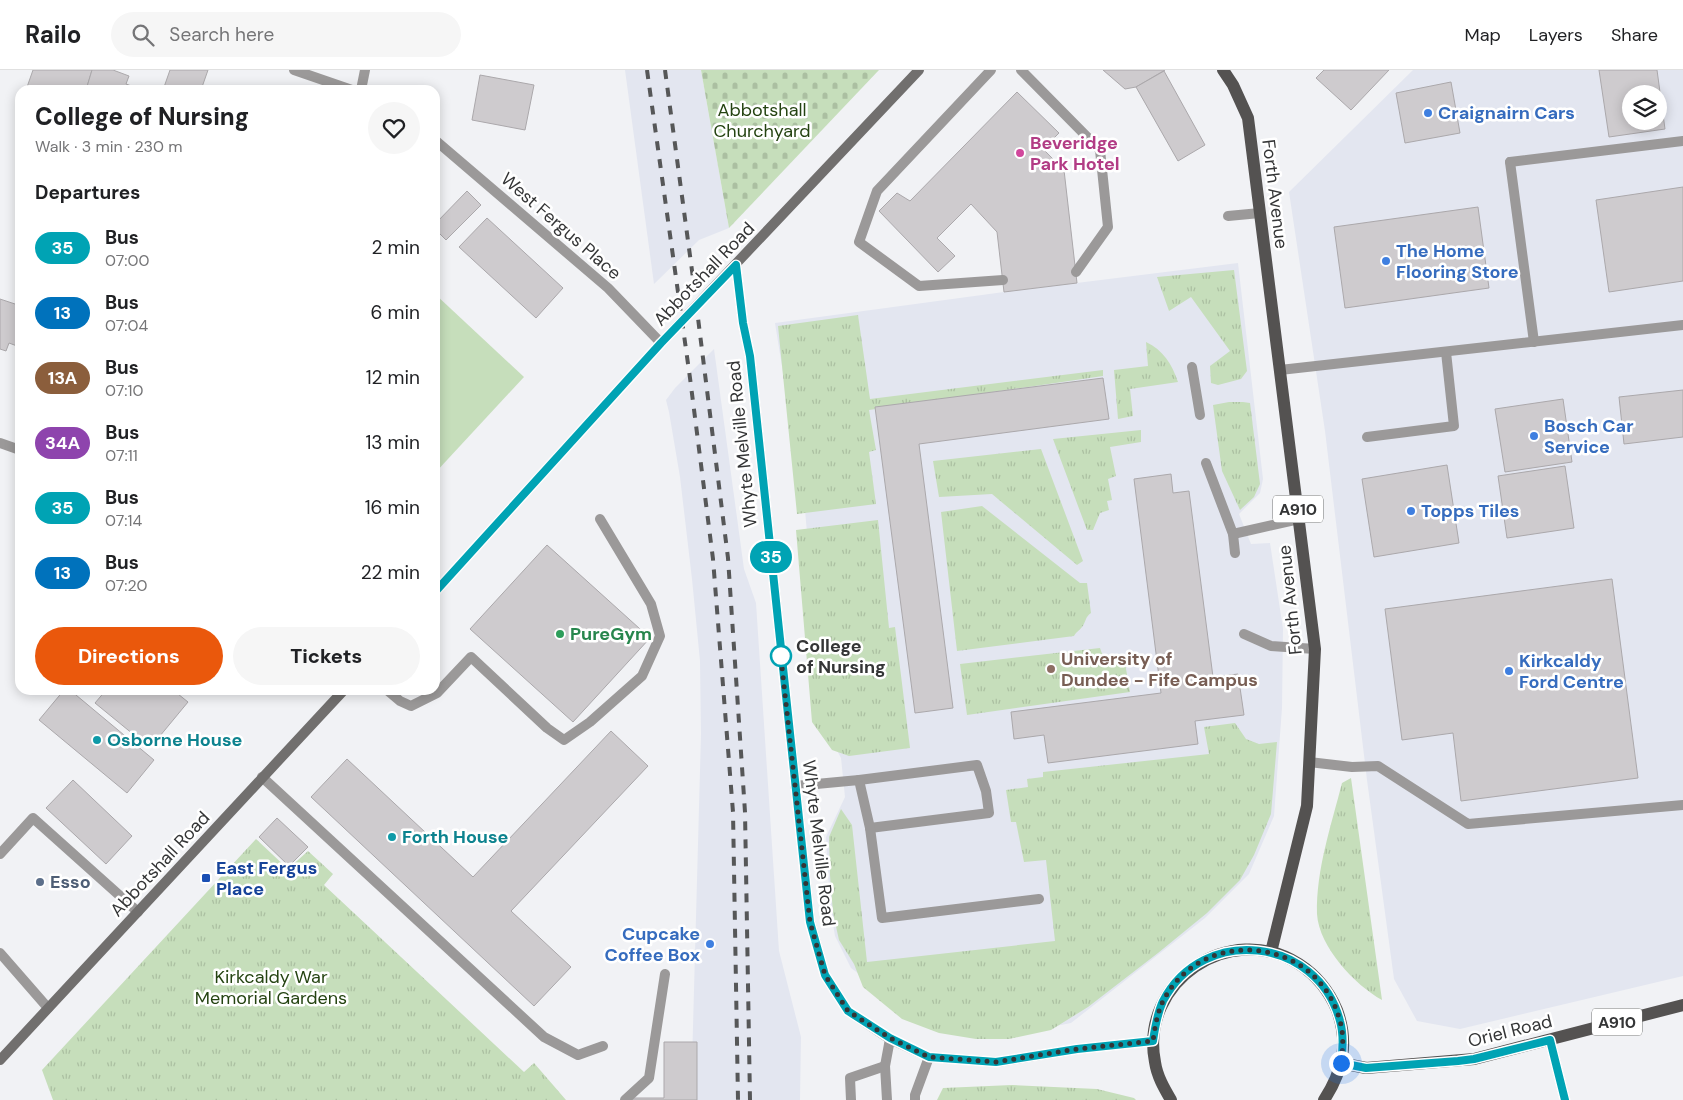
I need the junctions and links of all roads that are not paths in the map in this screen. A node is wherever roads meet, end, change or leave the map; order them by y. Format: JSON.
{"nodes":[{"id":1,"x":294,"y":70,"type":"edge"},
{"id":2,"x":365,"y":70,"type":"edge"},
{"id":3,"x":919,"y":70,"type":"edge"},
{"id":4,"x":991,"y":70,"type":"edge"},
{"id":5,"x":1021,"y":70,"type":"edge"},
{"id":6,"x":1223,"y":70,"type":"edge"},
{"id":7,"x":338,"y":85,"type":"edge"},
{"id":8,"x":361,"y":85,"type":"edge"},
{"id":9,"x":1683,"y":142,"type":"edge"},
{"id":10,"x":440,"y":144,"type":"edge"},
{"id":11,"x":1260,"y":213,"type":"junction"},
{"id":12,"x":1228,"y":216,"type":"dead end"},
{"id":13,"x":736,"y":265,"type":"junction"},
{"id":14,"x":1076,"y":272,"type":"dead end"},
{"id":15,"x":1003,"y":280,"type":"dead end"},
{"id":16,"x":1683,"y":325,"type":"edge"},
{"id":17,"x":1534,"y":342,"type":"junction"},
{"id":18,"x":661,"y":343,"type":"junction"},
{"id":19,"x":1446,"y":352,"type":"junction"},
{"id":20,"x":1192,"y":367,"type":"dead end"},
{"id":21,"x":1280,"y":370,"type":"junction"},
{"id":22,"x":1200,"y":415,"type":"dead end"},
{"id":23,"x":1367,"y":437,"type":"dead end"},
{"id":24,"x":0,"y":442,"type":"edge"},
{"id":25,"x":15,"y":448,"type":"edge"},
{"id":26,"x":1206,"y":463,"type":"dead end"},
{"id":27,"x":600,"y":519,"type":"dead end"},
{"id":28,"x":1299,"y":519,"type":"junction"},
{"id":29,"x":1233,"y":534,"type":"junction"},
{"id":30,"x":1235,"y":553,"type":"dead end"},
{"id":31,"x":440,"y":586,"type":"edge"},
{"id":32,"x":1244,"y":634,"type":"dead end"},
{"id":33,"x":1314,"y":649,"type":"junction"},
{"id":34,"x":440,"y":690,"type":"edge"},
{"id":35,"x":339,"y":695,"type":"edge"},
{"id":36,"x":393,"y":695,"type":"edge"},
{"id":37,"x":433,"y":695,"type":"edge"},
{"id":38,"x":1309,"y":762,"type":"junction"},
{"id":39,"x":262,"y":777,"type":"junction"},
{"id":40,"x":859,"y":780,"type":"junction"},
{"id":41,"x":794,"y":786,"type":"junction"},
{"id":42,"x":1683,"y":805,"type":"edge"},
{"id":43,"x":870,"y":828,"type":"junction"},
{"id":44,"x":0,"y":854,"type":"edge"},
{"id":45,"x":1038,"y":899,"type":"dead end"},
{"id":46,"x":138,"y":912,"type":"junction"},
{"id":47,"x":1271,"y":952,"type":"junction"},
{"id":48,"x":0,"y":953,"type":"edge"},
{"id":49,"x":665,"y":974,"type":"dead end"},
{"id":50,"x":1683,"y":1005,"type":"edge"},
{"id":51,"x":48,"y":1008,"type":"junction"},
{"id":52,"x":890,"y":1038,"type":"junction"},
{"id":53,"x":1550,"y":1040,"type":"junction"},
{"id":54,"x":1153,"y":1041,"type":"junction"},
{"id":55,"x":603,"y":1046,"type":"dead end"},
{"id":56,"x":929,"y":1057,"type":"junction"},
{"id":57,"x":0,"y":1060,"type":"edge"},
{"id":58,"x":1341,"y":1063,"type":"junction"},
{"id":59,"x":885,"y":1066,"type":"junction"},
{"id":60,"x":625,"y":1100,"type":"edge"},
{"id":61,"x":851,"y":1100,"type":"edge"},
{"id":62,"x":886,"y":1100,"type":"edge"},
{"id":63,"x":915,"y":1100,"type":"edge"},
{"id":64,"x":1171,"y":1100,"type":"edge"},
{"id":65,"x":1324,"y":1100,"type":"edge"},
{"id":66,"x":1565,"y":1100,"type":"edge"}],
"edges":[{"from":1,"to":7,"type":"street"},
{"from":2,"to":8,"type":"street"},
{"from":3,"to":13,"type":"main road","name":"Abbotshall Road"},
{"from":4,"to":15,"type":"street"},
{"from":5,"to":14,"type":"street"},
{"from":6,"to":11,"type":"main road","name":"Forth Avenue","number":"A910"},
{"from":9,"to":17,"type":"street"},
{"from":10,"to":18,"type":"street","name":"West Fergus Place"},
{"from":11,"to":12,"type":"street"},
{"from":11,"to":21,"type":"main road","name":"Forth Avenue","number":"A910"},
{"from":13,"to":18,"type":"main road","name":"Abbotshall Road"},
{"from":13,"to":41,"type":"street","name":"Whyte Melville Road"},
{"from":16,"to":17,"type":"street"},
{"from":17,"to":19,"type":"street"},
{"from":18,"to":31,"type":"main road","name":"Abbotshall Road"},
{"from":19,"to":21,"type":"street"},
{"from":19,"to":23,"type":"street"},
{"from":20,"to":22,"type":"street"},
{"from":21,"to":28,"type":"main road","name":"Forth Avenue","number":"A910"},
{"from":24,"to":25,"type":"street"},
{"from":26,"to":29,"type":"street"},
{"from":27,"to":34,"type":"street"},
{"from":28,"to":29,"type":"street"},
{"from":28,"to":33,"type":"main road","name":"Forth Avenue","number":"A910"},
{"from":29,"to":30,"type":"street"},
{"from":32,"to":33,"type":"street"},
{"from":33,"to":38,"type":"main road","name":"Forth Avenue","number":"A910"},
{"from":35,"to":39,"type":"main road","name":"Abbotshall Road"},
{"from":36,"to":37,"type":"street"},
{"from":38,"to":42,"type":"street"},
{"from":38,"to":47,"type":"main road","name":"Forth Avenue","number":"A910"},
{"from":39,"to":46,"type":"main road","name":"Abbotshall Road"},
{"from":39,"to":55,"type":"street"},
{"from":40,"to":41,"type":"street"},
{"from":40,"to":43,"type":"street"},
{"from":40,"to":43,"type":"street"},
{"from":41,"to":52,"type":"street","name":"Whyte Melville Road"},
{"from":43,"to":45,"type":"street"},
{"from":44,"to":46,"type":"street"},
{"from":46,"to":51,"type":"main road","name":"Abbotshall Road"},
{"from":47,"to":54,"type":"main road"},
{"from":47,"to":58,"type":"main road"},
{"from":48,"to":51,"type":"street"},
{"from":49,"to":60,"type":"street"},
{"from":50,"to":53,"type":"main road","name":"Oriel Road","number":"A910"},
{"from":51,"to":57,"type":"main road","name":"Abbotshall Road"},
{"from":52,"to":56,"type":"street","name":"Whyte Melville Road"},
{"from":52,"to":59,"type":"street"},
{"from":53,"to":58,"type":"main road","name":"Oriel Road","number":"A910"},
{"from":53,"to":66,"type":"street"},
{"from":54,"to":56,"type":"street","name":"Whyte Melville Road"},
{"from":54,"to":64,"type":"main road"},
{"from":56,"to":63,"type":"street"},
{"from":58,"to":65,"type":"main road"},
{"from":59,"to":61,"type":"street"},
{"from":59,"to":62,"type":"street"}]}
